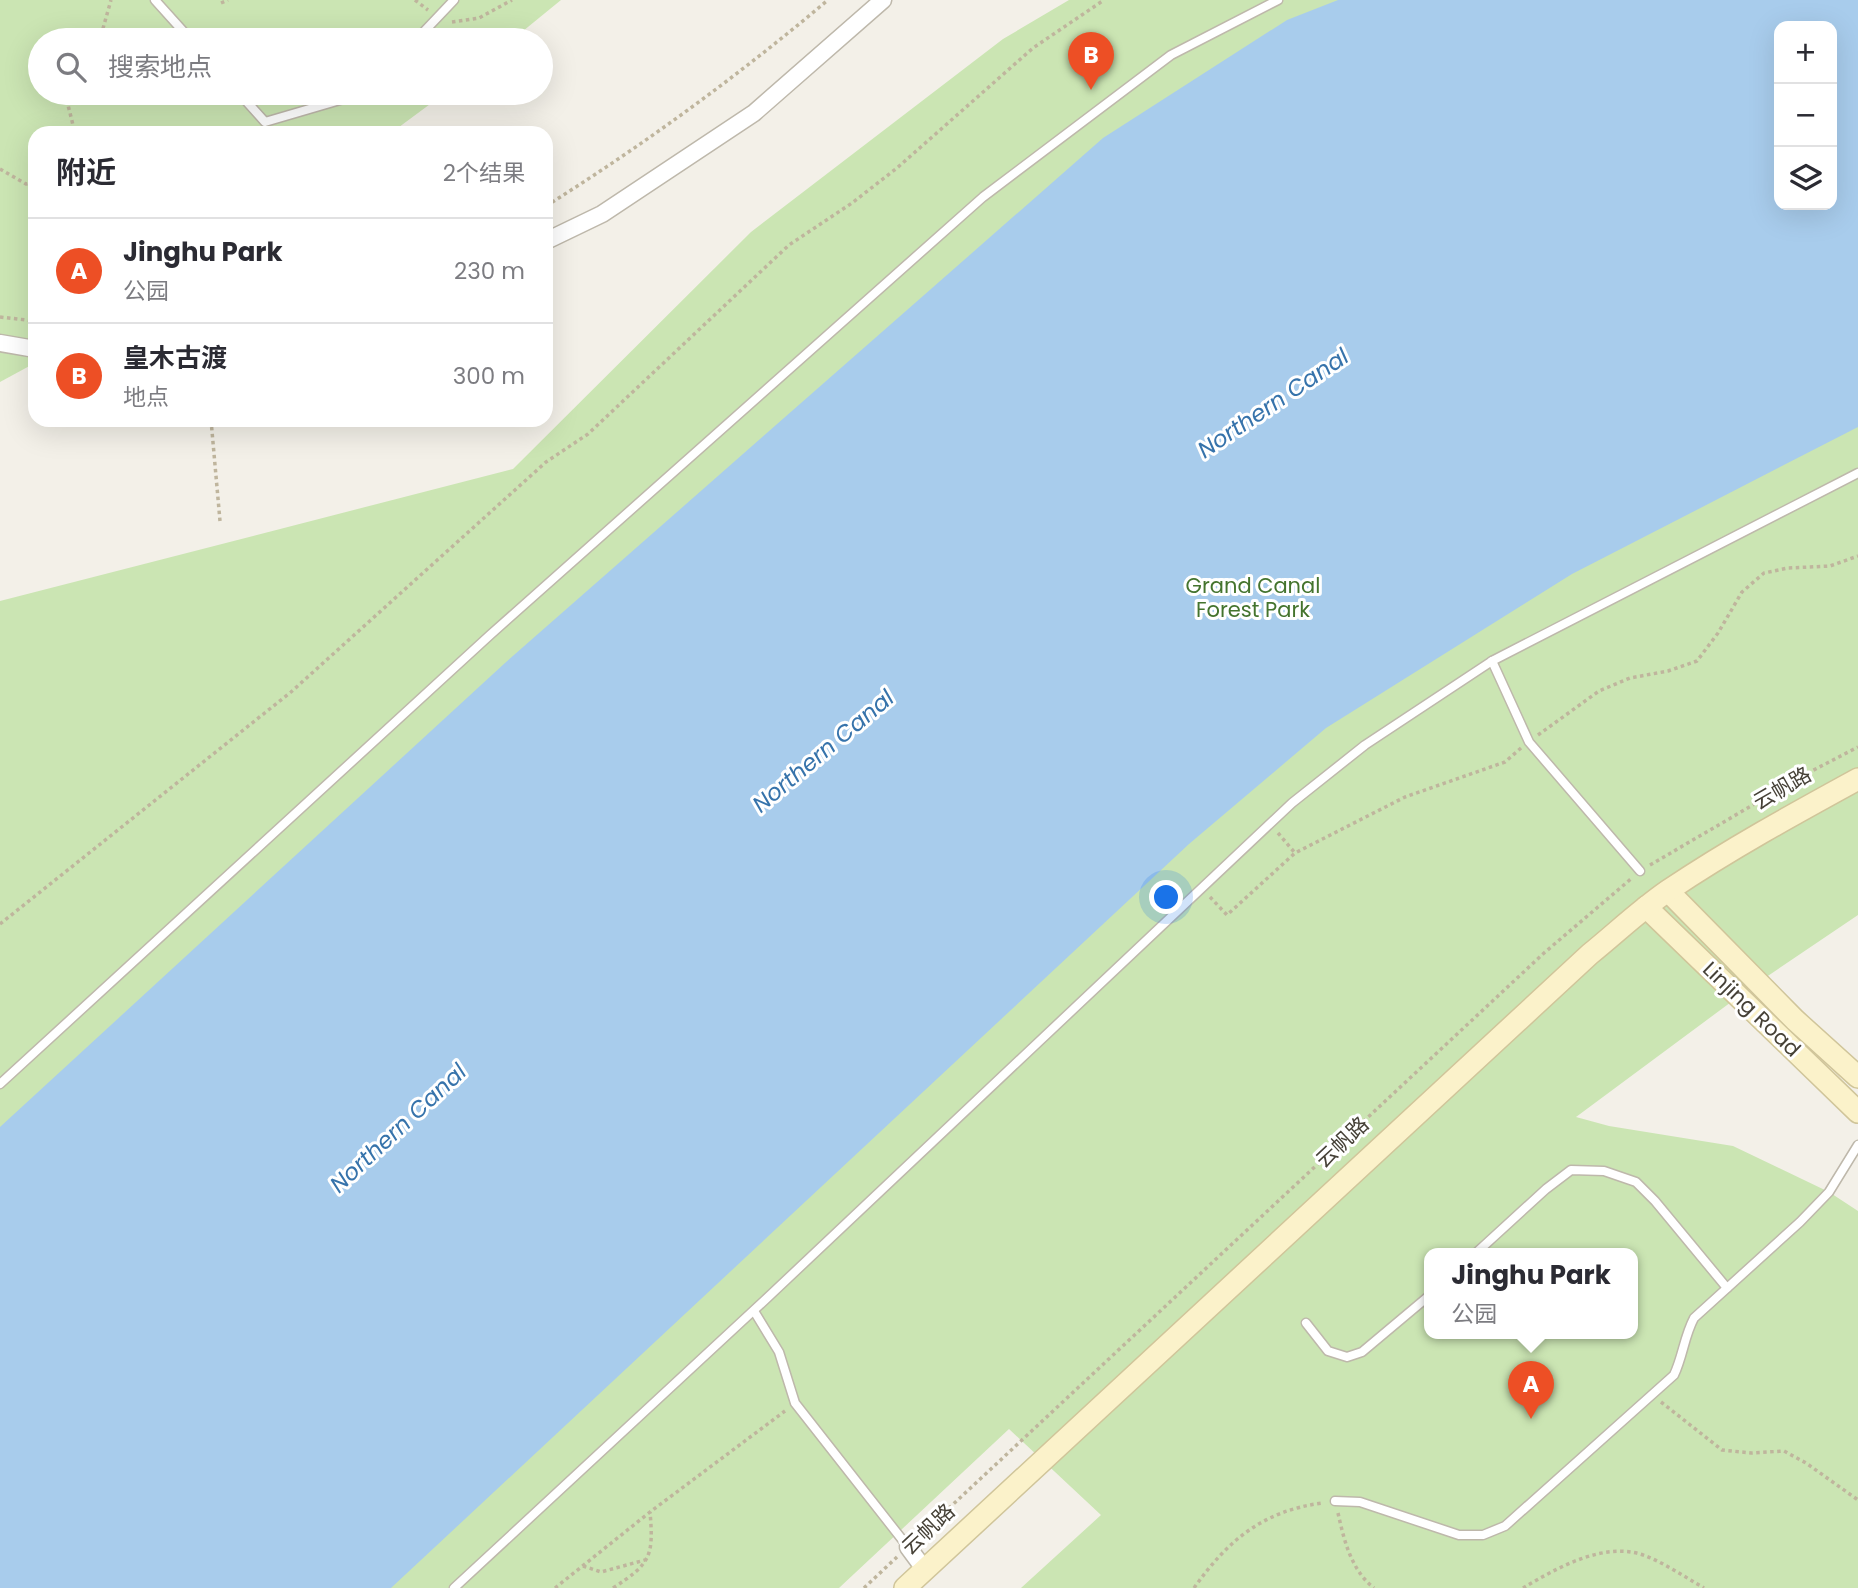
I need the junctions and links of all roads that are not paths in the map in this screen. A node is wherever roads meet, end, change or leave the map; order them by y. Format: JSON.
{"nodes":[{"id":1,"x":155,"y":0,"type":"edge"},
{"id":2,"x":454,"y":0,"type":"edge"},
{"id":3,"x":883,"y":0,"type":"edge"},
{"id":4,"x":1278,"y":0,"type":"edge"},
{"id":5,"x":180,"y":28,"type":"edge"},
{"id":6,"x":427,"y":28,"type":"edge"},
{"id":7,"x":250,"y":105,"type":"edge"},
{"id":8,"x":323,"y":105,"type":"edge"},
{"id":9,"x":553,"y":238,"type":"edge"},
{"id":10,"x":0,"y":343,"type":"edge"},
{"id":11,"x":28,"y":348,"type":"edge"},
{"id":12,"x":1858,"y":473,"type":"edge"},
{"id":13,"x":1492,"y":661,"type":"junction"},
{"id":14,"x":1858,"y":779,"type":"edge"},
{"id":15,"x":1640,"y":871,"type":"road end"},
{"id":16,"x":1668,"y":891,"type":"junction"},
{"id":17,"x":1646,"y":907,"type":"junction"},
{"id":18,"x":1858,"y":1077,"type":"edge"},
{"id":19,"x":0,"y":1084,"type":"edge"},
{"id":20,"x":1858,"y":1112,"type":"edge"},
{"id":21,"x":1858,"y":1145,"type":"edge"},
{"id":22,"x":1481,"y":1248,"type":"edge"},
{"id":23,"x":1727,"y":1288,"type":"junction"},
{"id":24,"x":1424,"y":1300,"type":"edge"},
{"id":25,"x":754,"y":1311,"type":"junction"},
{"id":26,"x":1306,"y":1323,"type":"dead end"},
{"id":27,"x":1335,"y":1501,"type":"road end"},
{"id":28,"x":908,"y":1547,"type":"joint"},
{"id":29,"x":925,"y":1570,"type":"junction"},
{"id":30,"x":454,"y":1588,"type":"edge"},
{"id":31,"x":905,"y":1588,"type":"edge"}],
"edges":[{"from":1,"to":5,"type":"lane"},
{"from":2,"to":6,"type":"lane"},
{"from":3,"to":9,"type":"street"},
{"from":4,"to":19,"type":"lane"},
{"from":7,"to":8,"type":"lane"},
{"from":10,"to":11,"type":"street"},
{"from":12,"to":13,"type":"lane"},
{"from":13,"to":15,"type":"lane"},
{"from":13,"to":25,"type":"lane"},
{"from":14,"to":16,"type":"street","name":"云帆路"},
{"from":16,"to":17,"type":"street","name":"云帆路"},
{"from":16,"to":18,"type":"street","name":"Linjing Road"},
{"from":17,"to":20,"type":"street","name":"Linjing Road"},
{"from":17,"to":29,"type":"street","name":"云帆路"},
{"from":21,"to":23,"type":"lane"},
{"from":22,"to":23,"type":"lane"},
{"from":23,"to":27,"type":"lane"},
{"from":24,"to":26,"type":"lane"},
{"from":25,"to":28,"type":"lane"},
{"from":25,"to":30,"type":"lane"},
{"from":28,"to":29,"type":"street"},
{"from":29,"to":31,"type":"street","name":"云帆路"}]}
